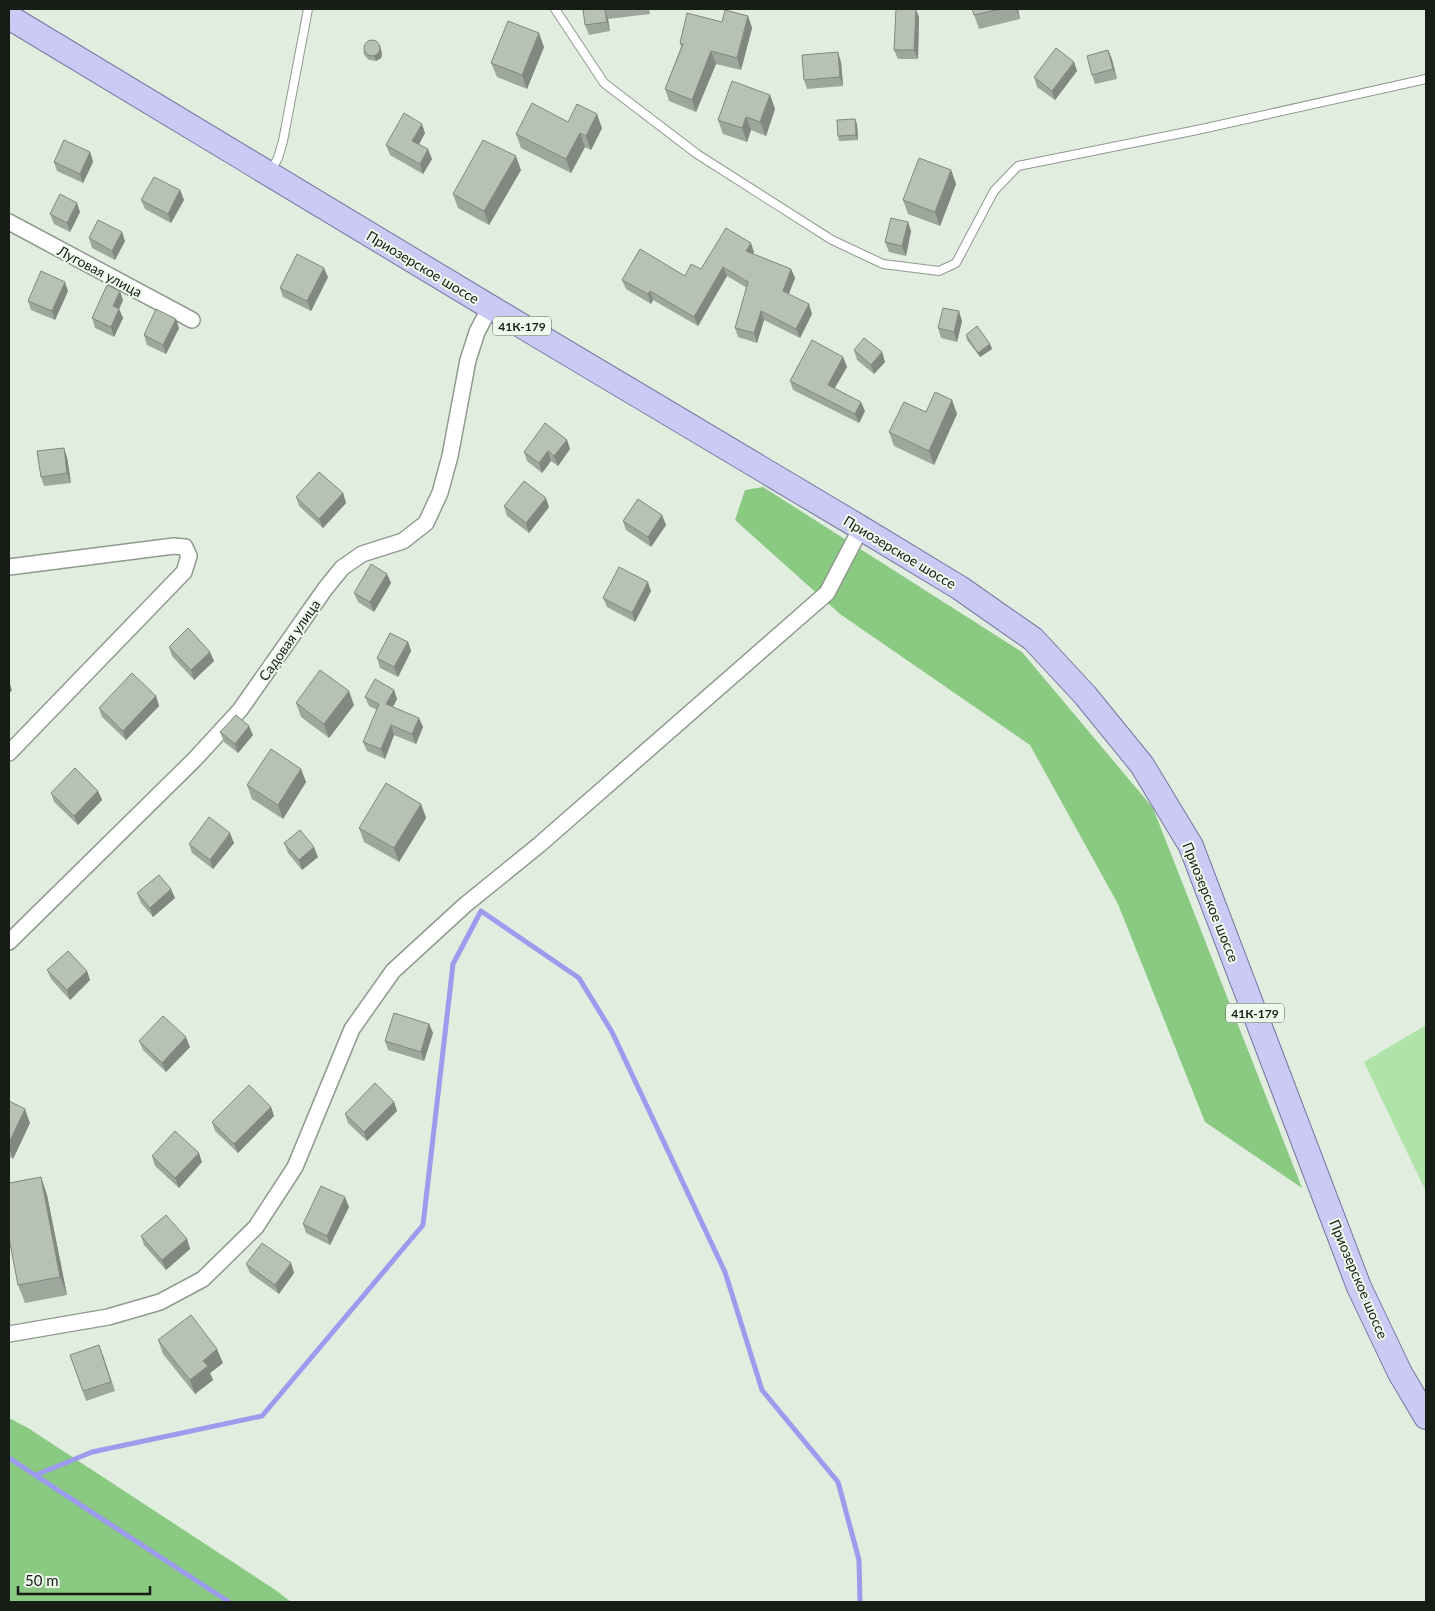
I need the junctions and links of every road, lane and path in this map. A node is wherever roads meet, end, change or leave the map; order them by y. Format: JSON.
{"nodes":[{"id":1,"x":308,"y":9,"type":"edge"},
{"id":2,"x":555,"y":9,"type":"edge"},
{"id":3,"x":9,"y":17,"type":"edge"},
{"id":4,"x":1426,"y":79,"type":"edge"},
{"id":5,"x":269,"y":174,"type":"junction"},
{"id":6,"x":9,"y":222,"type":"edge"},
{"id":7,"x":490,"y":307,"type":"junction"},
{"id":8,"x":192,"y":320,"type":"dead end"},
{"id":9,"x":861,"y":528,"type":"junction"},
{"id":10,"x":9,"y":567,"type":"edge"},
{"id":11,"x":9,"y":753,"type":"edge"},
{"id":12,"x":9,"y":942,"type":"edge"},
{"id":13,"x":9,"y":1334,"type":"edge"},
{"id":14,"x":1426,"y":1417,"type":"edge"}],
"edges":[{"from":1,"to":5,"type":"lane"},
{"from":2,"to":4,"type":"lane"},
{"from":3,"to":5,"type":"main road","name":"Приозерское шоссе","number":"41К-179"},
{"from":5,"to":7,"type":"main road","name":"Приозерское шоссе","number":"41К-179"},
{"from":6,"to":8,"type":"street","name":"Луговая улица"},
{"from":7,"to":9,"type":"main road","name":"Приозерское шоссе","number":"41К-179"},
{"from":7,"to":12,"type":"street","name":"Садовая улица"},
{"from":9,"to":13,"type":"street"},
{"from":9,"to":14,"type":"main road","name":"Приозерское шоссе","number":"41К-179"},
{"from":10,"to":11,"type":"street"}]}
